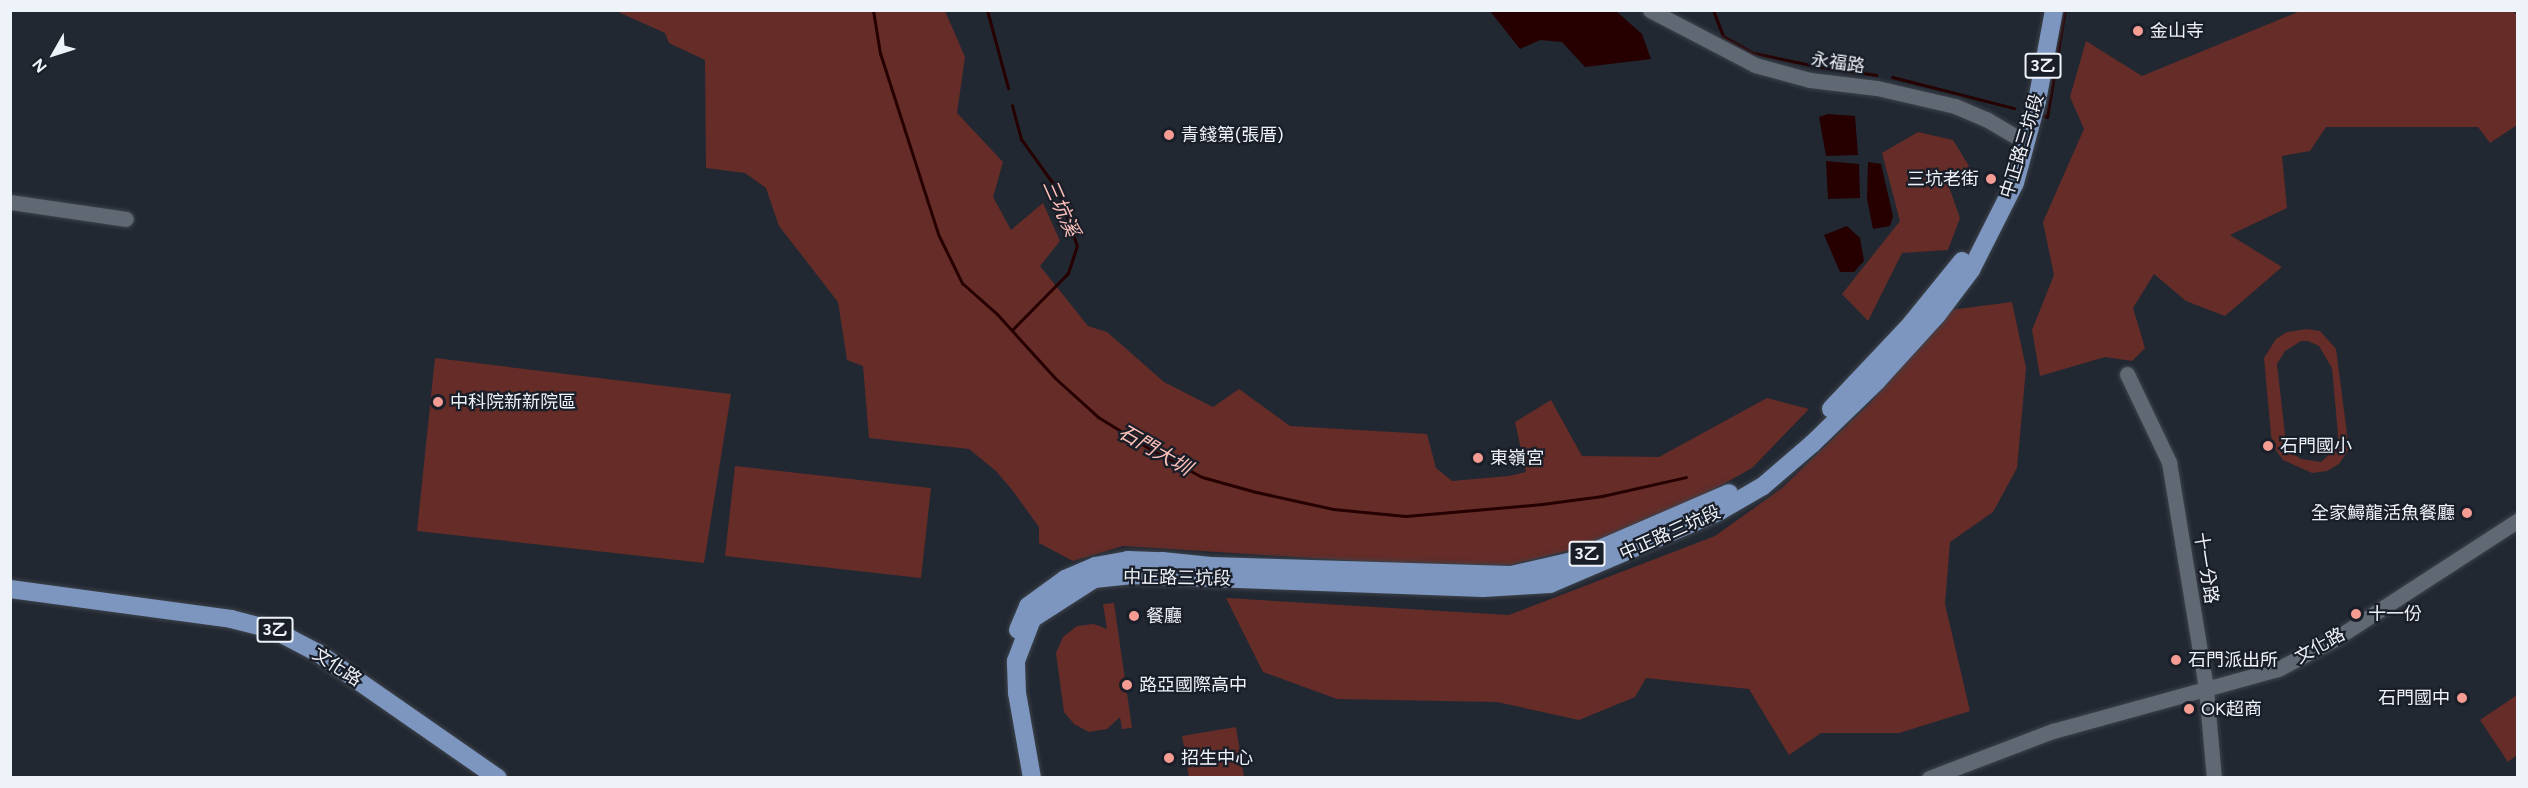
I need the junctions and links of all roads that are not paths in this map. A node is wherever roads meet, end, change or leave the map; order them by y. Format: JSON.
{"nodes":[{"id":1,"x":1650,"y":10,"type":"edge"},
{"id":2,"x":2044,"y":10,"type":"edge"},
{"id":3,"x":2054,"y":10,"type":"edge"},
{"id":4,"x":2021,"y":140,"type":"junction"},
{"id":5,"x":10,"y":202,"type":"edge"},
{"id":6,"x":126,"y":219,"type":"dead end"},
{"id":7,"x":2127,"y":374,"type":"dead end"},
{"id":8,"x":2517,"y":520,"type":"edge"},
{"id":9,"x":10,"y":589,"type":"edge"},
{"id":10,"x":2206,"y":689,"type":"junction"},
{"id":11,"x":498,"y":777,"type":"edge"},
{"id":12,"x":1019,"y":777,"type":"edge"},
{"id":13,"x":1032,"y":777,"type":"edge"},
{"id":14,"x":1929,"y":777,"type":"edge"},
{"id":15,"x":2214,"y":777,"type":"edge"}],
"edges":[{"from":1,"to":4,"type":"street","name":"永福路"},
{"from":2,"to":4,"type":"main road","name":"中正路三坑段","number":"3乙"},
{"from":3,"to":4,"type":"main road","name":"中正路三坑段","number":"3乙"},
{"from":4,"to":12,"type":"main road","name":"中正路三坑段","number":"3乙"},
{"from":4,"to":13,"type":"main road","name":"中正路三坑段","number":"3乙"},
{"from":5,"to":6,"type":"street"},
{"from":7,"to":10,"type":"street","name":"十一分路"},
{"from":8,"to":10,"type":"street","name":"文化路"},
{"from":9,"to":11,"type":"main road","name":"文化路","number":"3乙"},
{"from":10,"to":14,"type":"street","name":"文化路"},
{"from":10,"to":15,"type":"street","name":"十一分路"}]}
